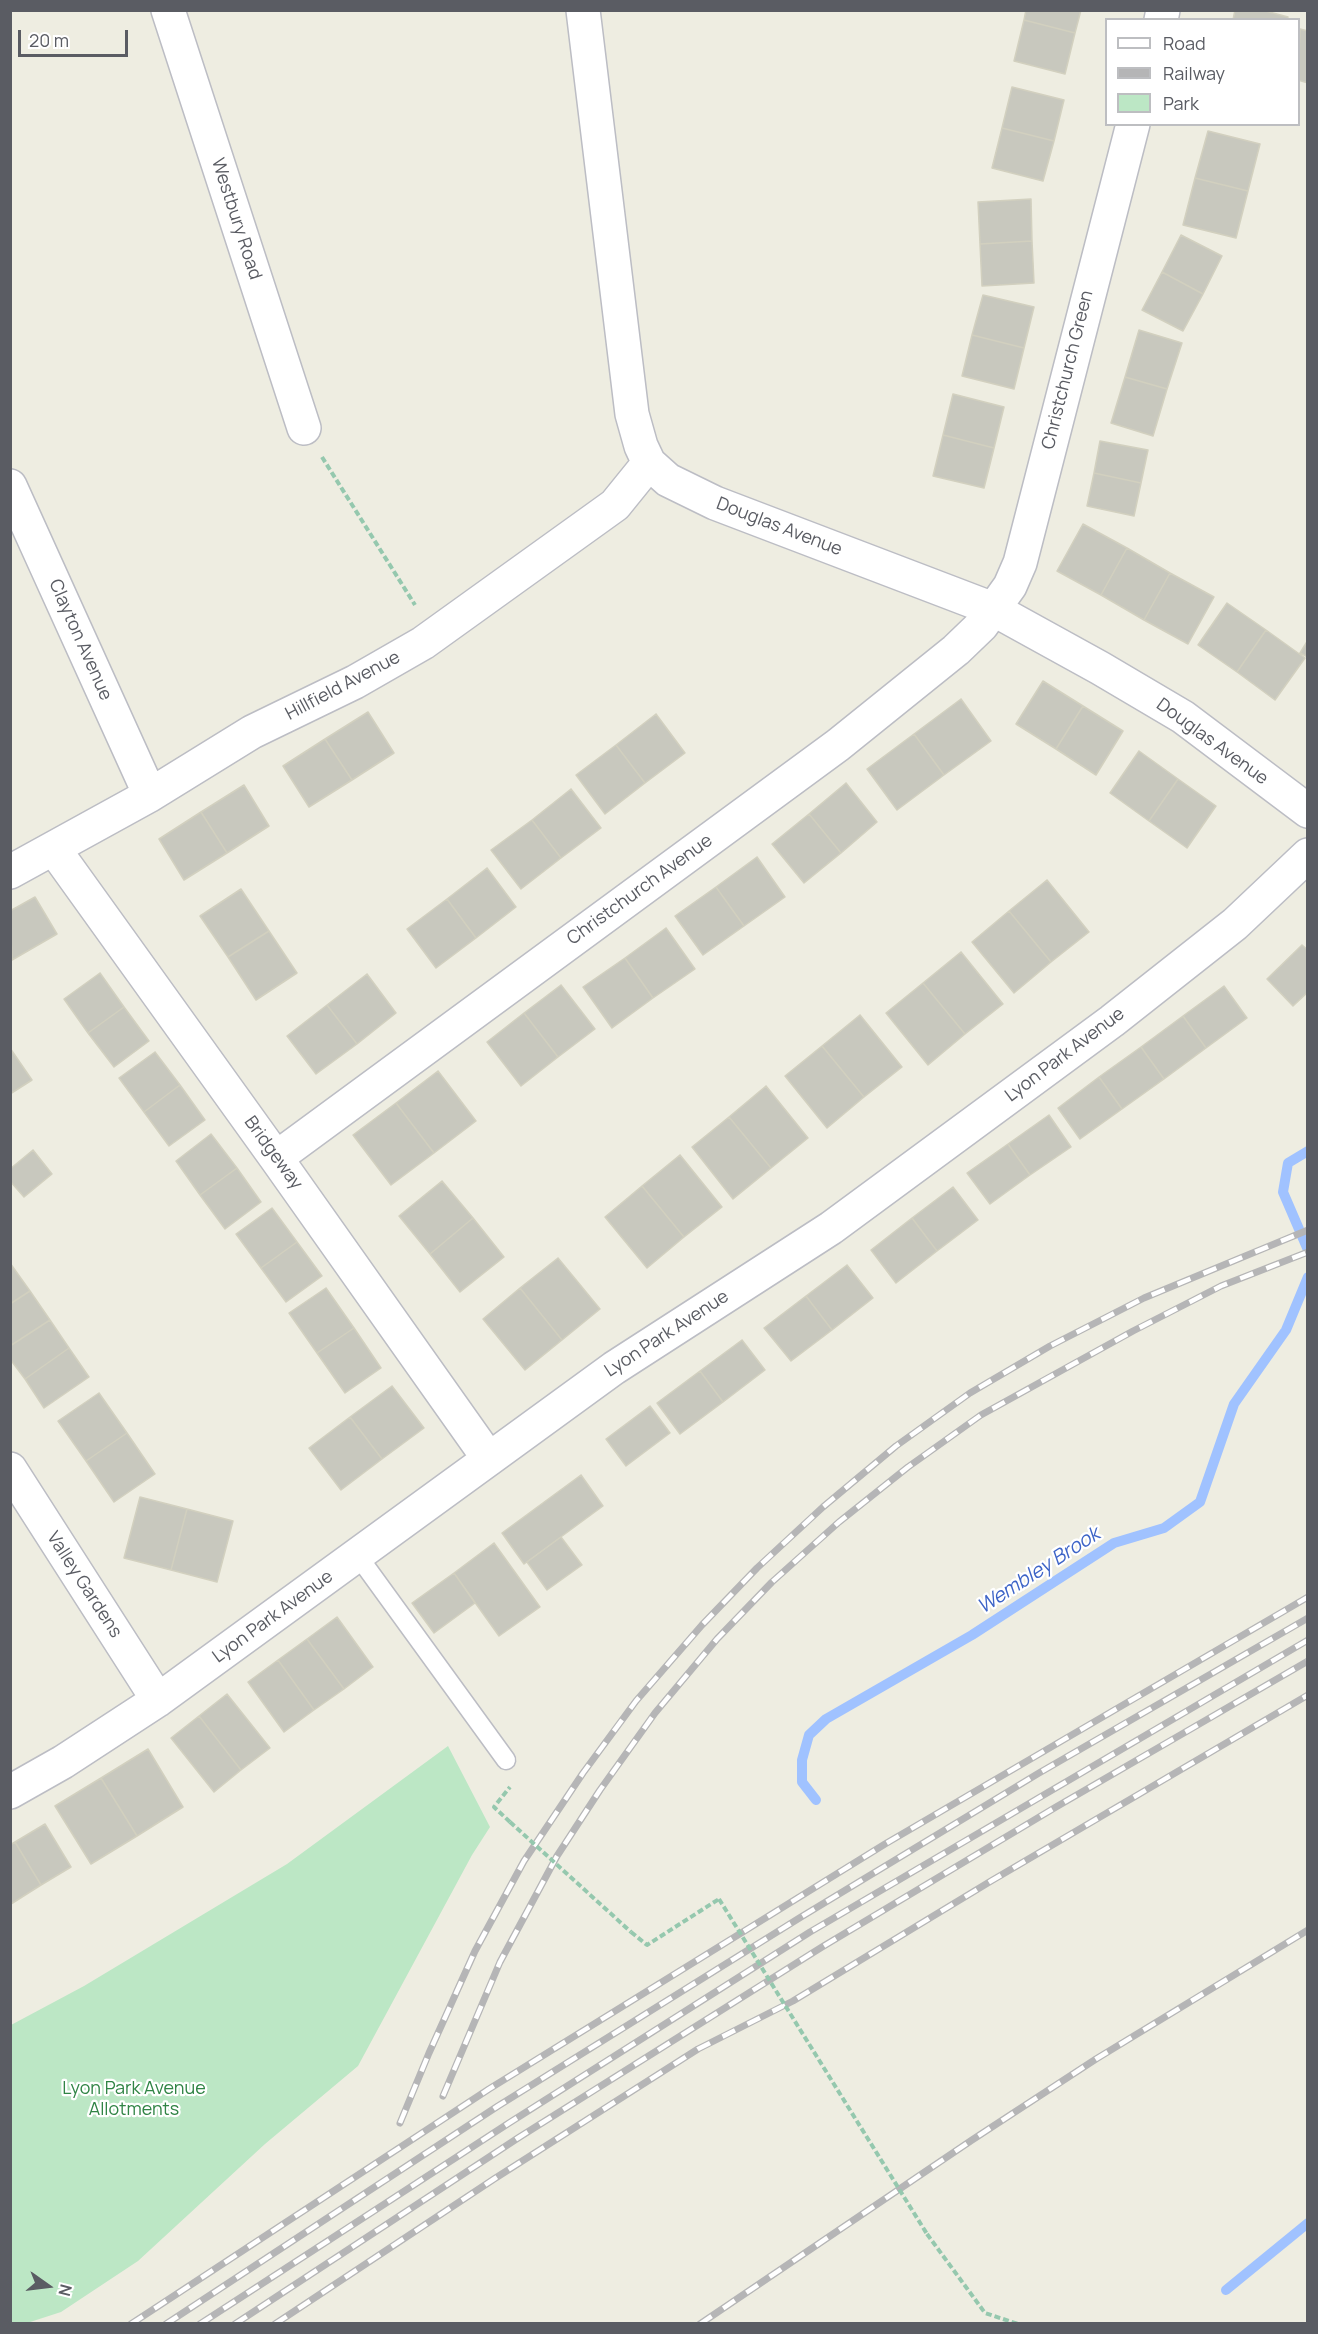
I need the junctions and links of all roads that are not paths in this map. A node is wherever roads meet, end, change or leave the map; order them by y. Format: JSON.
{"nodes":[{"id":1,"x":168,"y":10,"type":"edge"},
{"id":2,"x":583,"y":10,"type":"edge"},
{"id":3,"x":1131,"y":126,"type":"edge"},
{"id":4,"x":304,"y":428,"type":"road end"},
{"id":5,"x":649,"y":463,"type":"junction"},
{"id":6,"x":10,"y":486,"type":"edge"},
{"id":7,"x":993,"y":609,"type":"junction"},
{"id":8,"x":150,"y":795,"type":"junction"},
{"id":9,"x":1308,"y":811,"type":"edge"},
{"id":10,"x":54,"y":849,"type":"junction"},
{"id":11,"x":1308,"y":855,"type":"edge"},
{"id":12,"x":10,"y":872,"type":"edge"},
{"id":13,"x":276,"y":1158,"type":"junction"},
{"id":14,"x":489,"y":1459,"type":"junction"},
{"id":15,"x":10,"y":1469,"type":"edge"},
{"id":16,"x":358,"y":1556,"type":"junction"},
{"id":17,"x":158,"y":1700,"type":"junction"},
{"id":18,"x":506,"y":1760,"type":"dead end"},
{"id":19,"x":10,"y":1792,"type":"edge"}],
"edges":[{"from":1,"to":4,"type":"street","name":"Westbury Road"},
{"from":2,"to":5,"type":"street","name":"Douglas Avenue"},
{"from":3,"to":7,"type":"street","name":"Christchurch Green"},
{"from":5,"to":7,"type":"street","name":"Douglas Avenue"},
{"from":5,"to":8,"type":"street","name":"Hillfield Avenue"},
{"from":6,"to":8,"type":"street","name":"Clayton Avenue"},
{"from":7,"to":9,"type":"street","name":"Douglas Avenue"},
{"from":7,"to":13,"type":"street","name":"Christchurch Avenue"},
{"from":8,"to":10,"type":"street","name":"Hillfield Avenue"},
{"from":10,"to":12,"type":"street","name":"Hillfield Avenue"},
{"from":10,"to":13,"type":"street","name":"Bridgeway"},
{"from":11,"to":14,"type":"street","name":"Lyon Park Avenue"},
{"from":13,"to":14,"type":"street","name":"Bridgeway"},
{"from":14,"to":16,"type":"street","name":"Lyon Park Avenue"},
{"from":15,"to":17,"type":"street","name":"Valley Gardens"},
{"from":16,"to":17,"type":"street","name":"Lyon Park Avenue"},
{"from":16,"to":18,"type":"lane"},
{"from":17,"to":19,"type":"street","name":"Lyon Park Avenue"}]}
